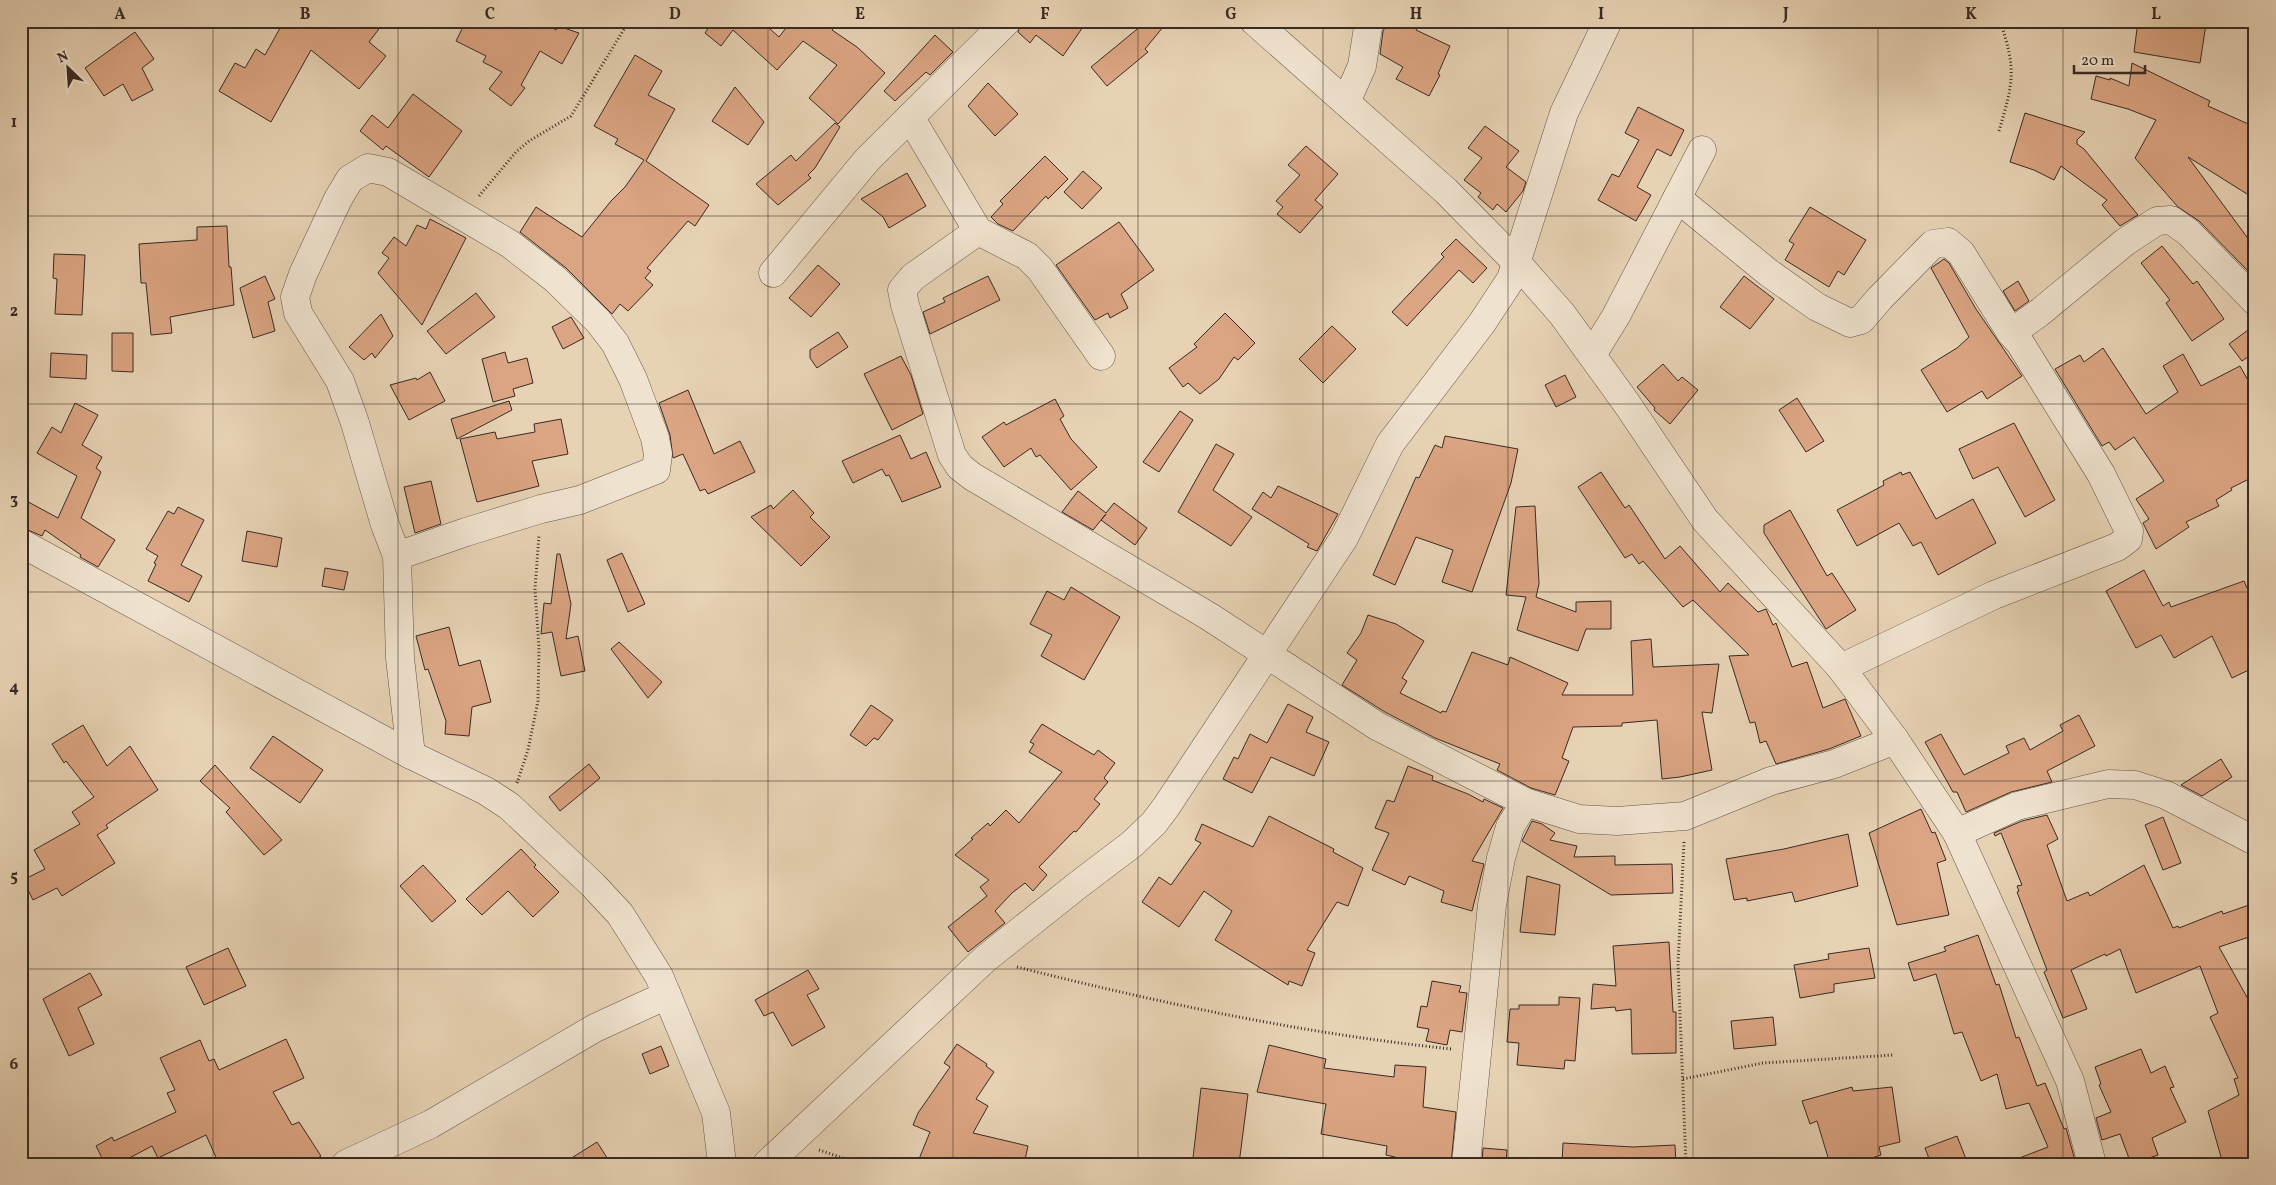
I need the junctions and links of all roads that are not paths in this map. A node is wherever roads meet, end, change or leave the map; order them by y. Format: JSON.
{"nodes":[{"id":1,"x":1007,"y":21,"type":"edge"},
{"id":2,"x":1254,"y":21,"type":"edge"},
{"id":3,"x":1369,"y":21,"type":"edge"},
{"id":4,"x":1608,"y":21,"type":"edge"},
{"id":5,"x":1346,"y":102,"type":"junction"},
{"id":6,"x":910,"y":117,"type":"junction"},
{"id":7,"x":1702,"y":150,"type":"dead end"},
{"id":8,"x":1677,"y":198,"type":"junction"},
{"id":9,"x":978,"y":231,"type":"junction"},
{"id":10,"x":1517,"y":263,"type":"junction"},
{"id":11,"x":773,"y":273,"type":"dead end"},
{"id":12,"x":2255,"y":301,"type":"edge"},
{"id":13,"x":2011,"y":333,"type":"junction"},
{"id":14,"x":1592,"y":355,"type":"junction"},
{"id":15,"x":1100,"y":356,"type":"dead end"},
{"id":16,"x":21,"y":543,"type":"edge"},
{"id":17,"x":397,"y":556,"type":"junction"},
{"id":18,"x":1268,"y":655,"type":"junction"},
{"id":19,"x":1840,"y":668,"type":"junction"},
{"id":20,"x":1895,"y":740,"type":"junction"},
{"id":21,"x":411,"y":755,"type":"junction"},
{"id":22,"x":1525,"y":802,"type":"junction"},
{"id":23,"x":1957,"y":833,"type":"junction"},
{"id":24,"x":2255,"y":840,"type":"edge"},
{"id":25,"x":667,"y":995,"type":"junction"},
{"id":26,"x":346,"y":1164,"type":"edge"},
{"id":27,"x":722,"y":1164,"type":"edge"},
{"id":28,"x":767,"y":1164,"type":"edge"},
{"id":29,"x":1466,"y":1164,"type":"edge"},
{"id":30,"x":2092,"y":1164,"type":"edge"}],
"edges":[{"from":1,"to":6,"type":"street"},
{"from":2,"to":5,"type":"street"},
{"from":3,"to":5,"type":"street"},
{"from":4,"to":10,"type":"street"},
{"from":5,"to":10,"type":"street"},
{"from":6,"to":9,"type":"street"},
{"from":6,"to":11,"type":"street"},
{"from":7,"to":8,"type":"street"},
{"from":8,"to":13,"type":"street"},
{"from":8,"to":14,"type":"street"},
{"from":9,"to":15,"type":"street"},
{"from":9,"to":18,"type":"street"},
{"from":10,"to":14,"type":"street"},
{"from":10,"to":18,"type":"street"},
{"from":12,"to":13,"type":"street"},
{"from":13,"to":19,"type":"street"},
{"from":14,"to":19,"type":"street"},
{"from":16,"to":21,"type":"street"},
{"from":17,"to":17,"type":"street"},
{"from":17,"to":21,"type":"street"},
{"from":18,"to":22,"type":"street"},
{"from":18,"to":28,"type":"street"},
{"from":19,"to":20,"type":"street"},
{"from":20,"to":22,"type":"street"},
{"from":20,"to":23,"type":"street"},
{"from":21,"to":25,"type":"street"},
{"from":22,"to":29,"type":"street"},
{"from":23,"to":24,"type":"street"},
{"from":23,"to":30,"type":"street"},
{"from":25,"to":26,"type":"street"},
{"from":25,"to":27,"type":"street"}]}
